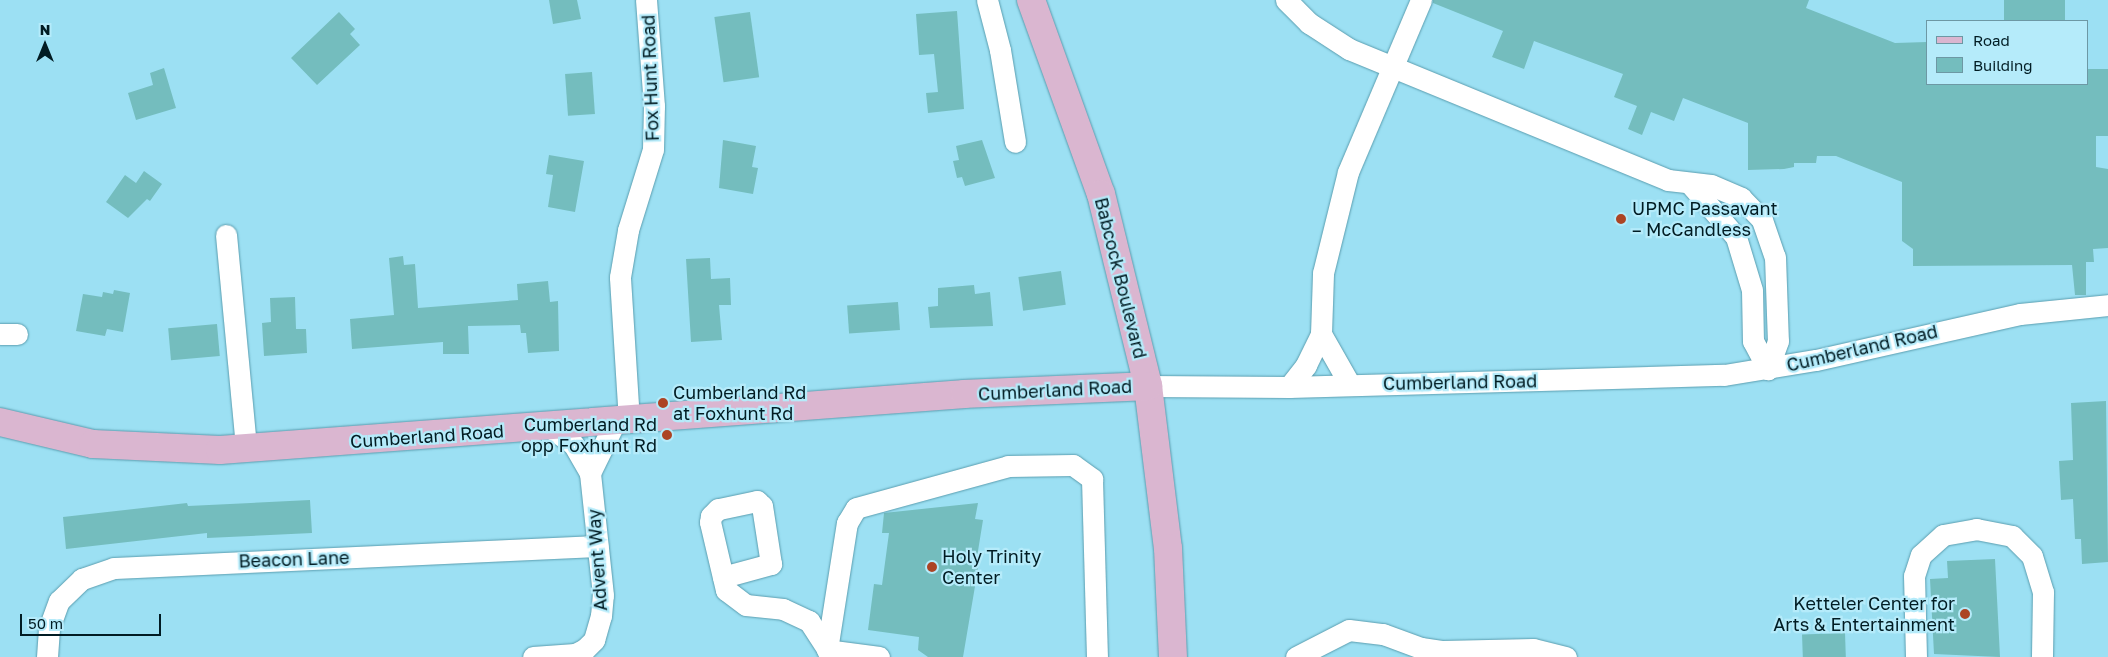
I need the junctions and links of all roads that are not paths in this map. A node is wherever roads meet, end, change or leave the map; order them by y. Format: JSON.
{"nodes":[{"id":1,"x":646,"y":0,"type":"edge"},
{"id":2,"x":987,"y":0,"type":"edge"},
{"id":3,"x":1031,"y":0,"type":"edge"},
{"id":4,"x":1286,"y":0,"type":"edge"},
{"id":5,"x":1421,"y":0,"type":"edge"},
{"id":6,"x":1390,"y":67,"type":"junction"},
{"id":7,"x":1014,"y":142,"type":"dead end"},
{"id":8,"x":1691,"y":185,"type":"junction"},
{"id":9,"x":226,"y":235,"type":"dead end"},
{"id":10,"x":1752,"y":290,"type":"junction"},
{"id":11,"x":1776,"y":291,"type":"junction"},
{"id":12,"x":2108,"y":305,"type":"edge"},
{"id":13,"x":1321,"y":334,"type":"junction"},
{"id":14,"x":1768,"y":369,"type":"junction"},
{"id":15,"x":1350,"y":384,"type":"junction"},
{"id":16,"x":1148,"y":386,"type":"junction"},
{"id":17,"x":1289,"y":387,"type":"junction"},
{"id":18,"x":0,"y":422,"type":"edge"},
{"id":19,"x":622,"y":422,"type":"junction"},
{"id":20,"x":550,"y":427,"type":"junction"},
{"id":21,"x":246,"y":448,"type":"junction"},
{"id":22,"x":590,"y":473,"type":"junction"},
{"id":23,"x":597,"y":546,"type":"junction"},
{"id":24,"x":723,"y":577,"type":"dead end"},
{"id":25,"x":829,"y":653,"type":"edge"},
{"id":26,"x":47,"y":657,"type":"edge"},
{"id":27,"x":533,"y":657,"type":"edge"},
{"id":28,"x":879,"y":657,"type":"edge"},
{"id":29,"x":1097,"y":657,"type":"edge"},
{"id":30,"x":1173,"y":657,"type":"edge"},
{"id":31,"x":1296,"y":657,"type":"edge"},
{"id":32,"x":1566,"y":657,"type":"edge"},
{"id":33,"x":1916,"y":657,"type":"edge"},
{"id":34,"x":2042,"y":657,"type":"edge"}],
"edges":[{"from":1,"to":19,"type":"street","name":"Fox Hunt Road"},
{"from":2,"to":7,"type":"street"},
{"from":3,"to":16,"type":"main road","name":"Babcock Boulevard"},
{"from":4,"to":6,"type":"street"},
{"from":5,"to":6,"type":"street"},
{"from":6,"to":8,"type":"street"},
{"from":6,"to":13,"type":"street"},
{"from":8,"to":10,"type":"street"},
{"from":8,"to":11,"type":"street"},
{"from":9,"to":21,"type":"street"},
{"from":10,"to":11,"type":"street"},
{"from":10,"to":14,"type":"street"},
{"from":11,"to":14,"type":"street"},
{"from":12,"to":14,"type":"street","name":"Cumberland Road"},
{"from":13,"to":15,"type":"street"},
{"from":13,"to":17,"type":"street"},
{"from":14,"to":15,"type":"street","name":"Cumberland Road"},
{"from":15,"to":17,"type":"street","name":"Cumberland Road"},
{"from":16,"to":17,"type":"street","name":"Cumberland Road"},
{"from":16,"to":19,"type":"main road","name":"Cumberland Road"},
{"from":16,"to":30,"type":"main road","name":"Babcock Boulevard"},
{"from":18,"to":21,"type":"main road","name":"Cumberland Road"},
{"from":19,"to":20,"type":"main road","name":"Cumberland Road"},
{"from":19,"to":22,"type":"street"},
{"from":20,"to":21,"type":"main road","name":"Cumberland Road"},
{"from":20,"to":22,"type":"street","name":"Advent Way"},
{"from":22,"to":23,"type":"street","name":"Advent Way"},
{"from":23,"to":26,"type":"street","name":"Beacon Lane"},
{"from":23,"to":27,"type":"street","name":"Advent Way"},
{"from":24,"to":25,"type":"street"},
{"from":25,"to":28,"type":"street"},
{"from":25,"to":29,"type":"street"},
{"from":31,"to":32,"type":"street"},
{"from":33,"to":34,"type":"street"}]}
